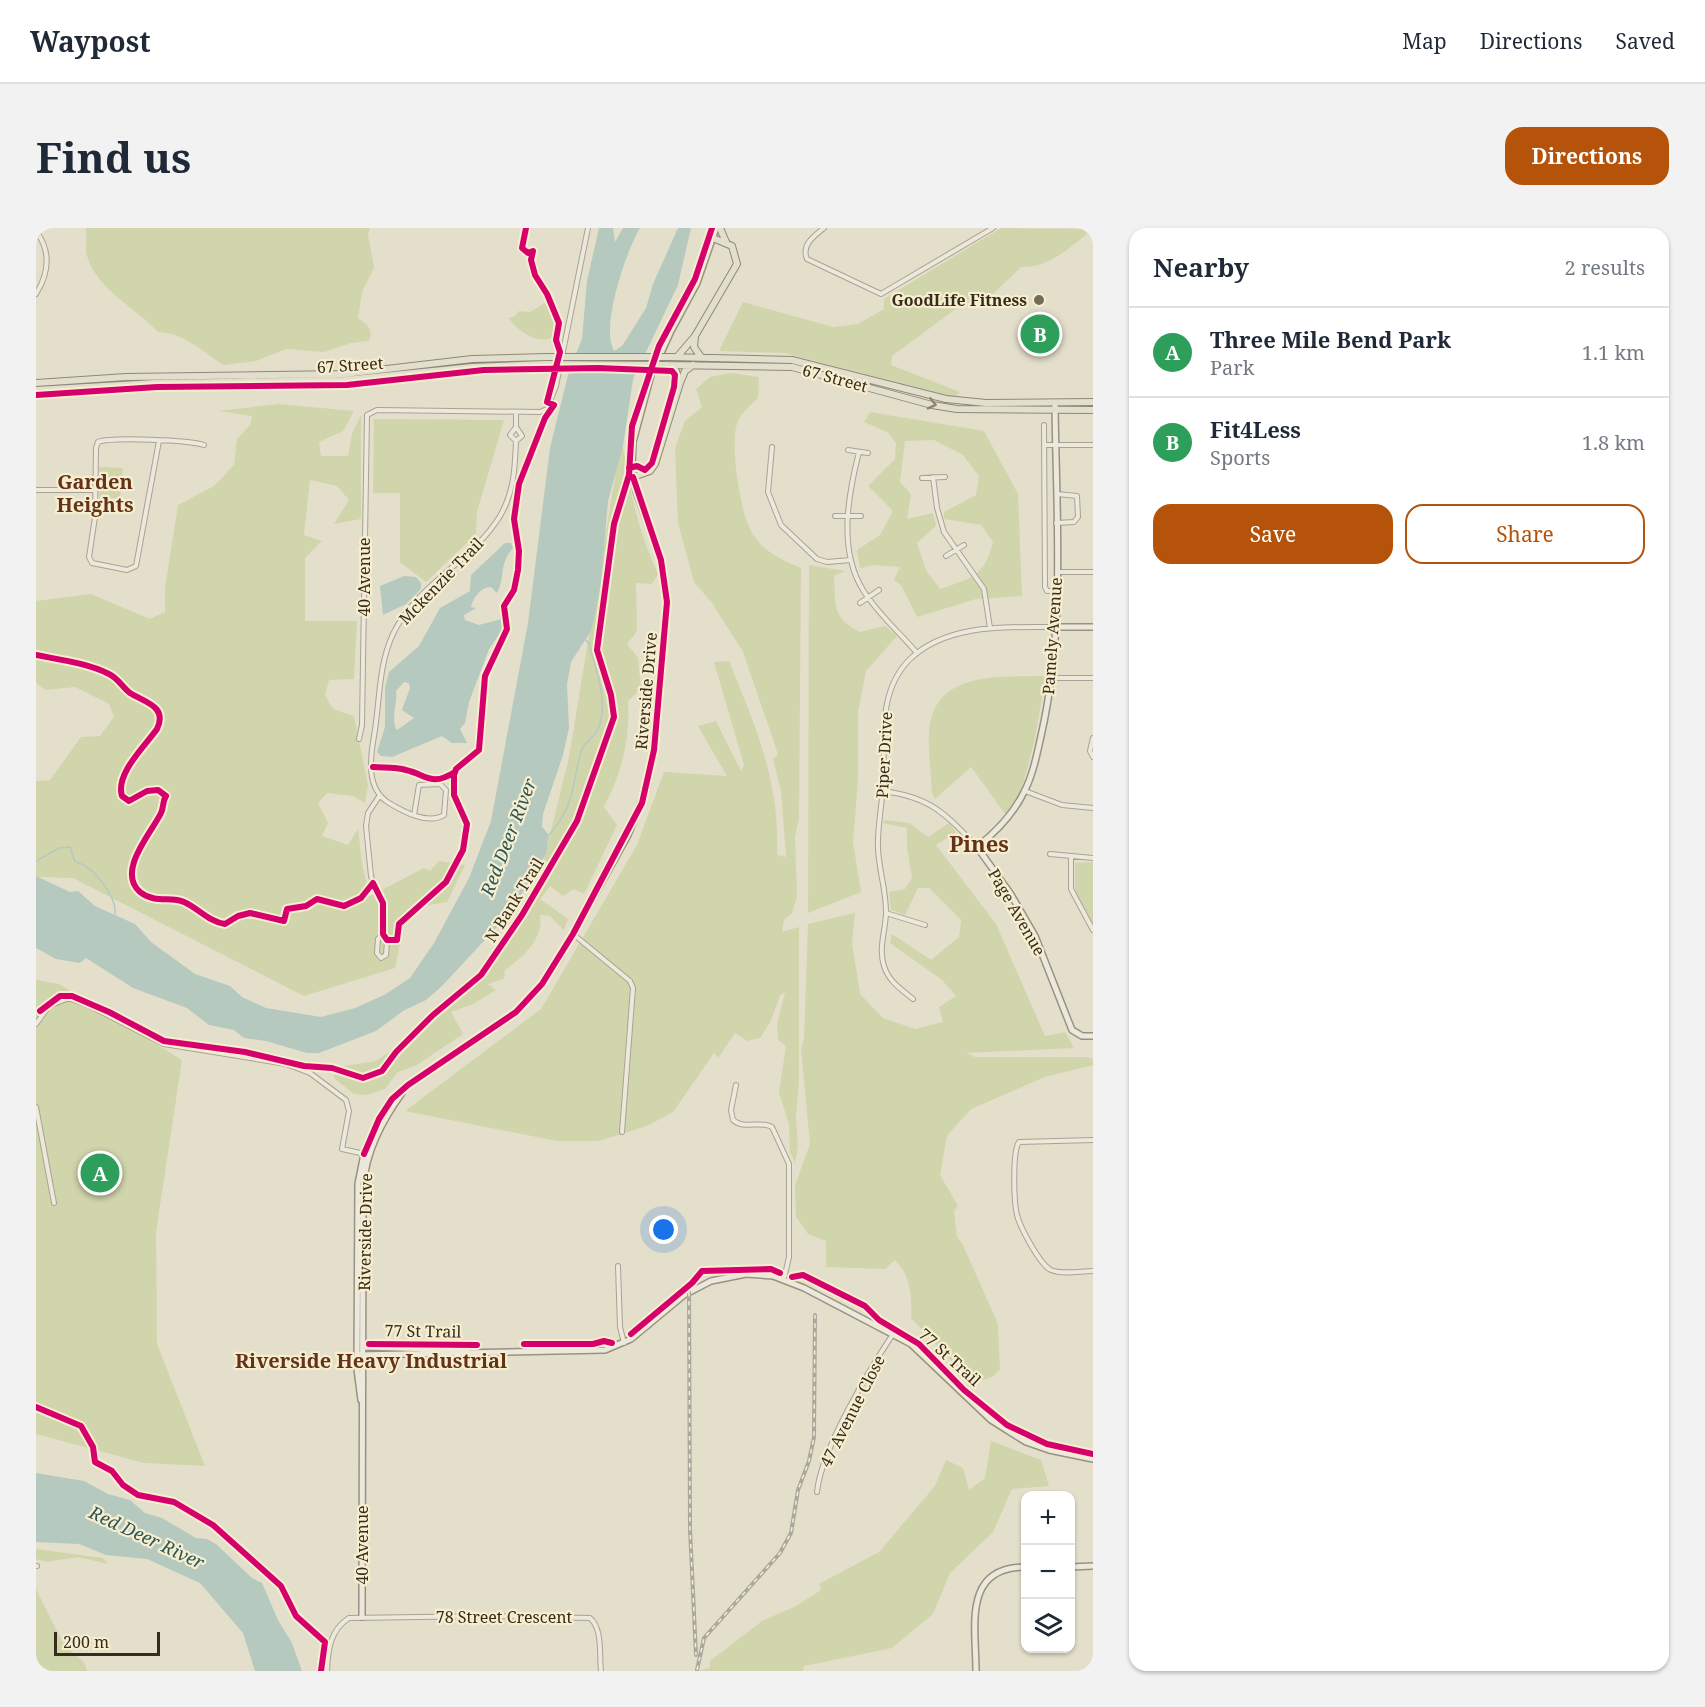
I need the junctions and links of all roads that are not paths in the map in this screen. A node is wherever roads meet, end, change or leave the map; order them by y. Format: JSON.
{"nodes":[{"id":1,"x":588,"y":228,"type":"edge"},
{"id":2,"x":718,"y":228,"type":"edge"},
{"id":3,"x":824,"y":228,"type":"edge"},
{"id":4,"x":993,"y":228,"type":"edge"},
{"id":5,"x":36,"y":231,"type":"edge"},
{"id":6,"x":713,"y":238,"type":"junction"},
{"id":7,"x":726,"y":242,"type":"junction"},
{"id":8,"x":36,"y":294,"type":"edge"},
{"id":9,"x":695,"y":336,"type":"junction"},
{"id":10,"x":673,"y":357,"type":"junction"},
{"id":11,"x":703,"y":360,"type":"junction"},
{"id":12,"x":666,"y":364,"type":"junction"},
{"id":13,"x":694,"y":365,"type":"junction"},
{"id":14,"x":36,"y":383,"type":"edge"},
{"id":15,"x":680,"y":383,"type":"junction"},
{"id":16,"x":36,"y":390,"type":"edge"},
{"id":17,"x":1093,"y":402,"type":"edge"},
{"id":18,"x":1055,"y":406,"type":"junction"},
{"id":19,"x":1093,"y":410,"type":"edge"},
{"id":20,"x":516,"y":412,"type":"junction"},
{"id":21,"x":1044,"y":425,"type":"dead end"},
{"id":22,"x":516,"y":428,"type":"junction"},
{"id":23,"x":159,"y":441,"type":"junction"},
{"id":24,"x":516,"y":441,"type":"junction"},
{"id":25,"x":204,"y":445,"type":"dead end"},
{"id":26,"x":1045,"y":445,"type":"junction"},
{"id":27,"x":1056,"y":445,"type":"junction"},
{"id":28,"x":1093,"y":445,"type":"edge"},
{"id":29,"x":772,"y":447,"type":"dead end"},
{"id":30,"x":848,"y":450,"type":"dead end"},
{"id":31,"x":859,"y":452,"type":"junction"},
{"id":32,"x":868,"y":453,"type":"dead end"},
{"id":33,"x":633,"y":477,"type":"junction"},
{"id":34,"x":933,"y":477,"type":"junction"},
{"id":35,"x":945,"y":477,"type":"dead end"},
{"id":36,"x":922,"y":478,"type":"dead end"},
{"id":37,"x":36,"y":490,"type":"edge"},
{"id":38,"x":95,"y":490,"type":"junction"},
{"id":39,"x":1056,"y":494,"type":"junction"},
{"id":40,"x":835,"y":516,"type":"dead end"},
{"id":41,"x":848,"y":516,"type":"junction"},
{"id":42,"x":861,"y":516,"type":"dead end"},
{"id":43,"x":1056,"y":523,"type":"junction"},
{"id":44,"x":964,"y":545,"type":"dead end"},
{"id":45,"x":955,"y":550,"type":"junction"},
{"id":46,"x":946,"y":556,"type":"dead end"},
{"id":47,"x":851,"y":560,"type":"junction"},
{"id":48,"x":1056,"y":572,"type":"junction"},
{"id":49,"x":1093,"y":572,"type":"edge"},
{"id":50,"x":879,"y":590,"type":"dead end"},
{"id":51,"x":1056,"y":591,"type":"junction"},
{"id":52,"x":868,"y":598,"type":"junction"},
{"id":53,"x":860,"y":603,"type":"dead end"},
{"id":54,"x":1056,"y":627,"type":"junction"},
{"id":55,"x":1093,"y":627,"type":"edge"},
{"id":56,"x":990,"y":628,"type":"junction"},
{"id":57,"x":917,"y":653,"type":"junction"},
{"id":58,"x":1051,"y":678,"type":"junction"},
{"id":59,"x":1093,"y":678,"type":"edge"},
{"id":60,"x":1093,"y":738,"type":"edge"},
{"id":61,"x":359,"y":739,"type":"dead end"},
{"id":62,"x":1093,"y":757,"type":"edge"},
{"id":63,"x":883,"y":791,"type":"junction"},
{"id":64,"x":1025,"y":791,"type":"junction"},
{"id":65,"x":380,"y":795,"type":"junction"},
{"id":66,"x":1093,"y":808,"type":"edge"},
{"id":67,"x":414,"y":815,"type":"junction"},
{"id":68,"x":977,"y":847,"type":"junction"},
{"id":69,"x":1050,"y":854,"type":"dead end"},
{"id":70,"x":1071,"y":858,"type":"junction"},
{"id":71,"x":1093,"y":858,"type":"edge"},
{"id":72,"x":374,"y":883,"type":"junction"},
{"id":73,"x":356,"y":901,"type":"dead end"},
{"id":74,"x":886,"y":913,"type":"junction"},
{"id":75,"x":925,"y":925,"type":"dead end"},
{"id":76,"x":1093,"y":930,"type":"edge"},
{"id":77,"x":383,"y":934,"type":"junction"},
{"id":78,"x":573,"y":934,"type":"junction"},
{"id":79,"x":913,"y":999,"type":"dead end"},
{"id":80,"x":36,"y":1024,"type":"edge"},
{"id":81,"x":1093,"y":1036,"type":"edge"},
{"id":82,"x":736,"y":1085,"type":"dead end"},
{"id":83,"x":36,"y":1107,"type":"edge"},
{"id":84,"x":622,"y":1132,"type":"dead end"},
{"id":85,"x":1093,"y":1140,"type":"edge"},
{"id":86,"x":366,"y":1155,"type":"junction"},
{"id":87,"x":54,"y":1203,"type":"dead end"},
{"id":88,"x":618,"y":1266,"type":"dead end"},
{"id":89,"x":1093,"y":1271,"type":"edge"},
{"id":90,"x":784,"y":1280,"type":"junction"},
{"id":91,"x":894,"y":1334,"type":"junction"},
{"id":92,"x":624,"y":1343,"type":"junction"},
{"id":93,"x":361,"y":1347,"type":"junction"},
{"id":94,"x":481,"y":1352,"type":"junction"},
{"id":95,"x":360,"y":1355,"type":"junction"},
{"id":96,"x":1093,"y":1458,"type":"edge"},
{"id":97,"x":817,"y":1492,"type":"dead end"},
{"id":98,"x":1093,"y":1566,"type":"edge"},
{"id":99,"x":1075,"y":1567,"type":"edge"},
{"id":100,"x":1021,"y":1568,"type":"edge"},
{"id":101,"x":362,"y":1617,"type":"junction"},
{"id":102,"x":327,"y":1671,"type":"edge"},
{"id":103,"x":601,"y":1671,"type":"edge"},
{"id":104,"x":976,"y":1671,"type":"edge"}],
"edges":[{"from":1,"to":20,"type":"street"},
{"from":2,"to":6,"type":"main road","name":"Riverside Drive"},
{"from":2,"to":7,"type":"main road"},
{"from":3,"to":4,"type":"street"},
{"from":5,"to":8,"type":"street"},
{"from":6,"to":7,"type":"main road"},
{"from":6,"to":33,"type":"main road","name":"Riverside Drive"},
{"from":7,"to":9,"type":"main road"},
{"from":9,"to":10,"type":"main road"},
{"from":9,"to":11,"type":"main road"},
{"from":10,"to":11,"type":"main road","name":"67 Street"},
{"from":10,"to":14,"type":"main road","name":"67 Street","bridge":true},
{"from":11,"to":13,"type":"main road","name":"67 Street"},
{"from":11,"to":18,"type":"main road","name":"67 Street"},
{"from":11,"to":18,"type":"main road","name":"67 Street","one_way":true},
{"from":12,"to":13,"type":"main road","name":"67 Street"},
{"from":12,"to":15,"type":"main road"},
{"from":12,"to":16,"type":"main road","name":"67 Street","bridge":true},
{"from":13,"to":15,"type":"main road"},
{"from":15,"to":33,"type":"main road"},
{"from":17,"to":18,"type":"main road","name":"67 Street"},
{"from":18,"to":19,"type":"main road","name":"67 Street"},
{"from":18,"to":27,"type":"main road","name":"Pamely Avenue"},
{"from":20,"to":22,"type":"street","name":"Mckenzie Trail"},
{"from":20,"to":61,"type":"street","name":"40 Avenue"},
{"from":21,"to":26,"type":"street"},
{"from":22,"to":24,"type":"street","name":"Mckenzie Trail"},
{"from":22,"to":24,"type":"street","name":"Mckenzie Trail"},
{"from":23,"to":25,"type":"street"},
{"from":23,"to":38,"type":"street"},
{"from":23,"to":38,"type":"street"},
{"from":24,"to":65,"type":"street","name":"Mckenzie Trail"},
{"from":26,"to":27,"type":"street"},
{"from":26,"to":51,"type":"street"},
{"from":27,"to":28,"type":"street"},
{"from":27,"to":39,"type":"main road","name":"Pamely Avenue"},
{"from":29,"to":47,"type":"street"},
{"from":30,"to":31,"type":"street"},
{"from":31,"to":32,"type":"street"},
{"from":31,"to":41,"type":"street"},
{"from":33,"to":78,"type":"main road","name":"Riverside Drive"},
{"from":34,"to":35,"type":"street"},
{"from":34,"to":36,"type":"street"},
{"from":34,"to":45,"type":"street"},
{"from":37,"to":38,"type":"street"},
{"from":39,"to":43,"type":"main road","name":"Pamely Avenue"},
{"from":39,"to":43,"type":"street"},
{"from":40,"to":41,"type":"street"},
{"from":41,"to":42,"type":"street"},
{"from":41,"to":47,"type":"street"},
{"from":43,"to":48,"type":"main road","name":"Pamely Avenue"},
{"from":44,"to":45,"type":"street"},
{"from":45,"to":46,"type":"street"},
{"from":45,"to":56,"type":"street"},
{"from":47,"to":52,"type":"street"},
{"from":48,"to":49,"type":"street"},
{"from":48,"to":51,"type":"main road","name":"Pamely Avenue"},
{"from":50,"to":52,"type":"street"},
{"from":51,"to":54,"type":"main road","name":"Pamely Avenue"},
{"from":52,"to":53,"type":"street"},
{"from":52,"to":57,"type":"street"},
{"from":54,"to":55,"type":"main road","name":"Piper Drive"},
{"from":54,"to":56,"type":"street","name":"Piper Drive"},
{"from":54,"to":58,"type":"main road","name":"Pamely Avenue"},
{"from":56,"to":57,"type":"street","name":"Piper Drive"},
{"from":57,"to":63,"type":"street","name":"Piper Drive"},
{"from":58,"to":59,"type":"street"},
{"from":58,"to":64,"type":"main road","name":"Pamely Avenue"},
{"from":60,"to":62,"type":"street"},
{"from":63,"to":68,"type":"street","name":"Page Avenue"},
{"from":63,"to":74,"type":"street","name":"Piper Drive"},
{"from":64,"to":66,"type":"street"},
{"from":64,"to":68,"type":"main road","name":"Pamely Avenue"},
{"from":65,"to":67,"type":"street"},
{"from":65,"to":72,"type":"street"},
{"from":67,"to":67,"type":"street"},
{"from":68,"to":81,"type":"main road","name":"Page Avenue"},
{"from":69,"to":70,"type":"street"},
{"from":70,"to":71,"type":"street"},
{"from":70,"to":76,"type":"street"},
{"from":72,"to":73,"type":"street"},
{"from":72,"to":77,"type":"street"},
{"from":74,"to":75,"type":"street"},
{"from":74,"to":79,"type":"street","name":"Piper Drive"},
{"from":77,"to":77,"type":"street"},
{"from":78,"to":84,"type":"street"},
{"from":78,"to":86,"type":"main road","name":"Riverside Drive"},
{"from":80,"to":86,"type":"street"},
{"from":82,"to":90,"type":"street"},
{"from":83,"to":87,"type":"street"},
{"from":85,"to":89,"type":"street"},
{"from":86,"to":93,"type":"main road","name":"Riverside Drive"},
{"from":88,"to":92,"type":"street"},
{"from":90,"to":91,"type":"main road"},
{"from":90,"to":92,"type":"main road"},
{"from":91,"to":96,"type":"main road"},
{"from":91,"to":97,"type":"street","name":"47 Avenue Close"},
{"from":92,"to":94,"type":"main road"},
{"from":93,"to":94,"type":"main road"},
{"from":93,"to":95,"type":"main road","name":"40 Avenue"},
{"from":94,"to":95,"type":"main road"},
{"from":95,"to":101,"type":"main road","name":"40 Avenue"},
{"from":98,"to":99,"type":"main road"},
{"from":100,"to":104,"type":"main road"},
{"from":101,"to":102,"type":"street"},
{"from":101,"to":103,"type":"street","name":"78 Street Crescent"}]}
